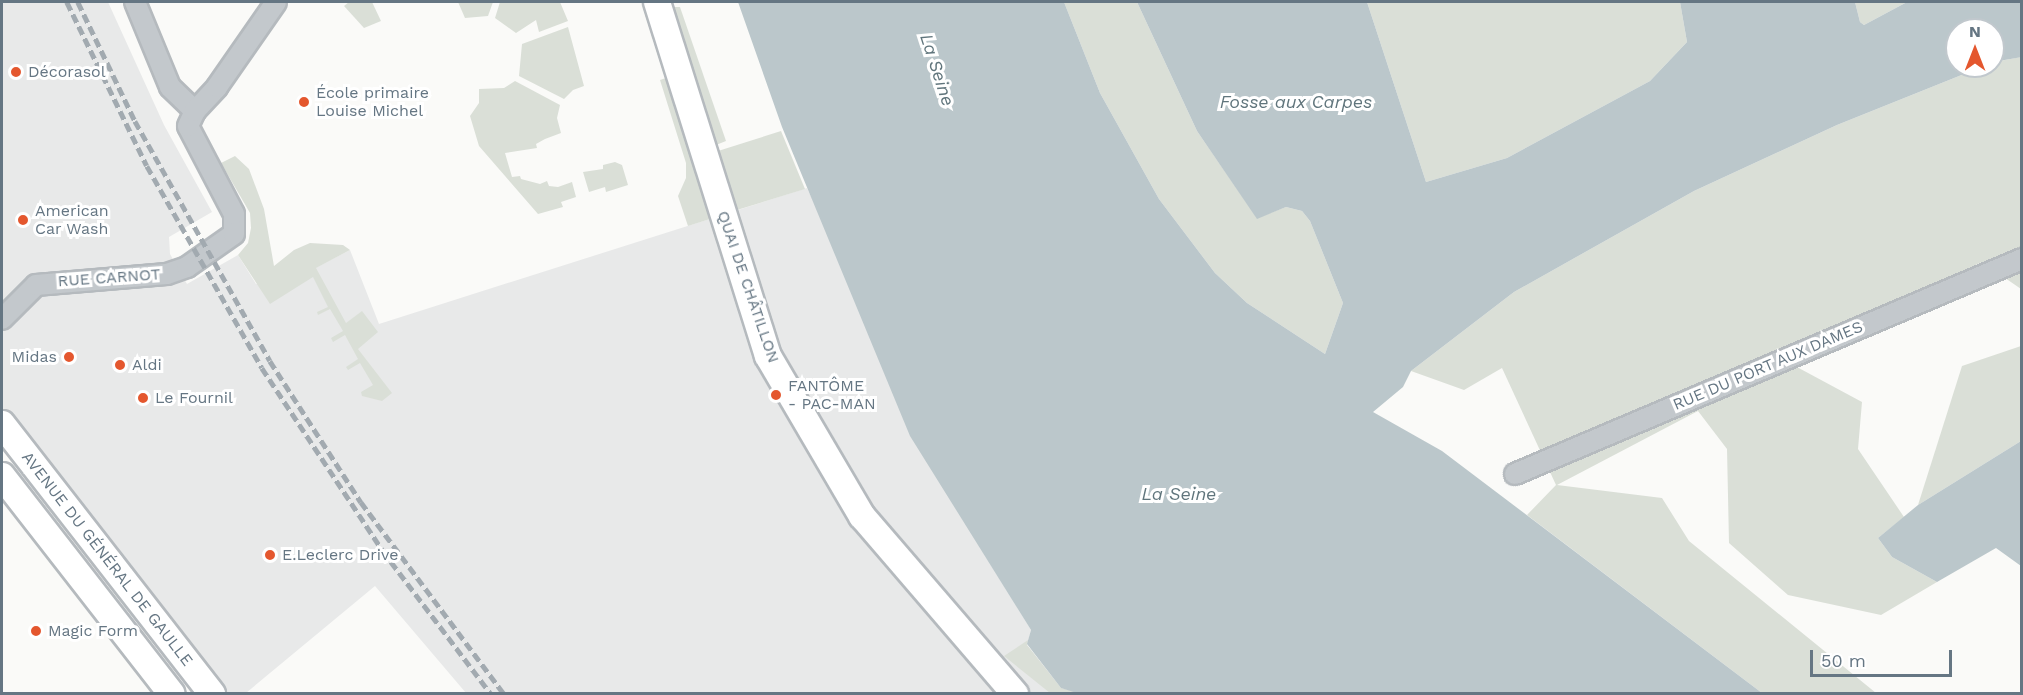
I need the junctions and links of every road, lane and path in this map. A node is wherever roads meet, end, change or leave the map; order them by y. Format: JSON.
{"nodes":[{"id":1,"x":135,"y":2,"type":"edge"},
{"id":2,"x":276,"y":2,"type":"edge"},
{"id":3,"x":657,"y":2,"type":"edge"},
{"id":4,"x":195,"y":111,"type":"junction"},
{"id":5,"x":2022,"y":259,"type":"edge"},
{"id":6,"x":2,"y":319,"type":"edge"},
{"id":7,"x":2,"y":424,"type":"edge"},
{"id":8,"x":1515,"y":474,"type":"dead end"},
{"id":9,"x":2,"y":476,"type":"edge"},
{"id":10,"x":1012,"y":689,"type":"edge"},
{"id":11,"x":172,"y":693,"type":"edge"},
{"id":12,"x":212,"y":693,"type":"edge"}],
"edges":[{"from":1,"to":4,"type":"street"},
{"from":2,"to":4,"type":"street"},
{"from":3,"to":10,"type":"main road","name":"QUAI DE CHÂTILLON"},
{"from":4,"to":6,"type":"street","name":"RUE CARNOT"},
{"from":5,"to":8,"type":"street","name":"RUE DU PORT AUX DAMES"},
{"from":7,"to":12,"type":"main road","name":"AVENUE DU GÉNÉRAL DE GAULLE"},
{"from":9,"to":11,"type":"main road","name":"AVENUE DU GÉNÉRAL DE GAULLE"}]}
